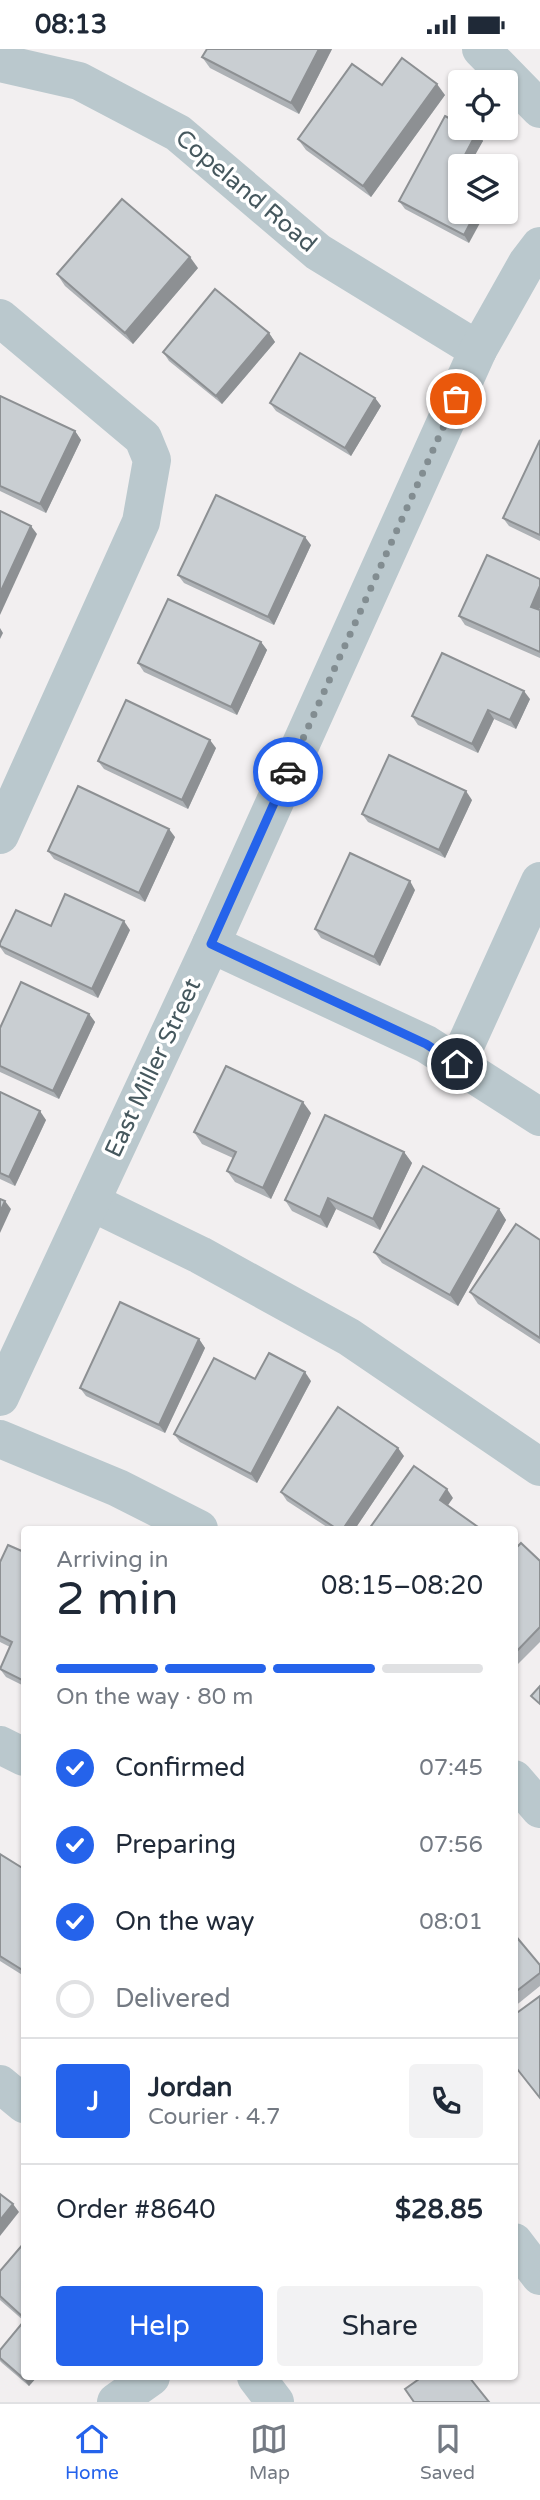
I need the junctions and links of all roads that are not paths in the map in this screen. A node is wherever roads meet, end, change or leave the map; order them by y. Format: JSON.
{"nodes":[{"id":1,"x":481,"y":49,"type":"edge"},
{"id":2,"x":0,"y":63,"type":"edge"},
{"id":3,"x":540,"y":109,"type":"edge"},
{"id":4,"x":540,"y":246,"type":"edge"},
{"id":5,"x":0,"y":318,"type":"edge"},
{"id":6,"x":478,"y":350,"type":"junction"},
{"id":7,"x":0,"y":835,"type":"edge"},
{"id":8,"x":540,"y":881,"type":"edge"},
{"id":9,"x":211,"y":944,"type":"junction"},
{"id":10,"x":457,"y":1064,"type":"junction"},
{"id":11,"x":540,"y":1117,"type":"edge"},
{"id":12,"x":91,"y":1202,"type":"junction"},
{"id":13,"x":0,"y":1397,"type":"edge"},
{"id":14,"x":0,"y":1439,"type":"edge"},
{"id":15,"x":540,"y":1467,"type":"edge"},
{"id":16,"x":193,"y":1526,"type":"edge"},
{"id":17,"x":0,"y":1745,"type":"edge"},
{"id":18,"x":21,"y":1756,"type":"edge"},
{"id":19,"x":518,"y":1784,"type":"edge"},
{"id":20,"x":540,"y":1809,"type":"edge"},
{"id":21,"x":0,"y":2084,"type":"edge"},
{"id":22,"x":21,"y":2102,"type":"edge"},
{"id":23,"x":518,"y":2247,"type":"edge"},
{"id":24,"x":540,"y":2276,"type":"edge"},
{"id":25,"x":147,"y":2380,"type":"edge"},
{"id":26,"x":258,"y":2380,"type":"edge"},
{"id":27,"x":116,"y":2402,"type":"edge"},
{"id":28,"x":275,"y":2402,"type":"edge"}],
"edges":[{"from":1,"to":3,"type":"street"},
{"from":2,"to":6,"type":"street","name":"Copeland Road"},
{"from":4,"to":6,"type":"street","name":"East Miller Street"},
{"from":5,"to":7,"type":"street"},
{"from":6,"to":9,"type":"street","name":"East Miller Street"},
{"from":8,"to":10,"type":"street"},
{"from":9,"to":10,"type":"street"},
{"from":9,"to":12,"type":"street","name":"East Miller Street"},
{"from":10,"to":11,"type":"street"},
{"from":12,"to":13,"type":"street","name":"East Miller Street"},
{"from":12,"to":15,"type":"street"},
{"from":14,"to":16,"type":"street"},
{"from":17,"to":18,"type":"street"},
{"from":19,"to":20,"type":"street"},
{"from":21,"to":22,"type":"street"},
{"from":23,"to":24,"type":"street"},
{"from":25,"to":27,"type":"street"},
{"from":26,"to":28,"type":"street"}]}
